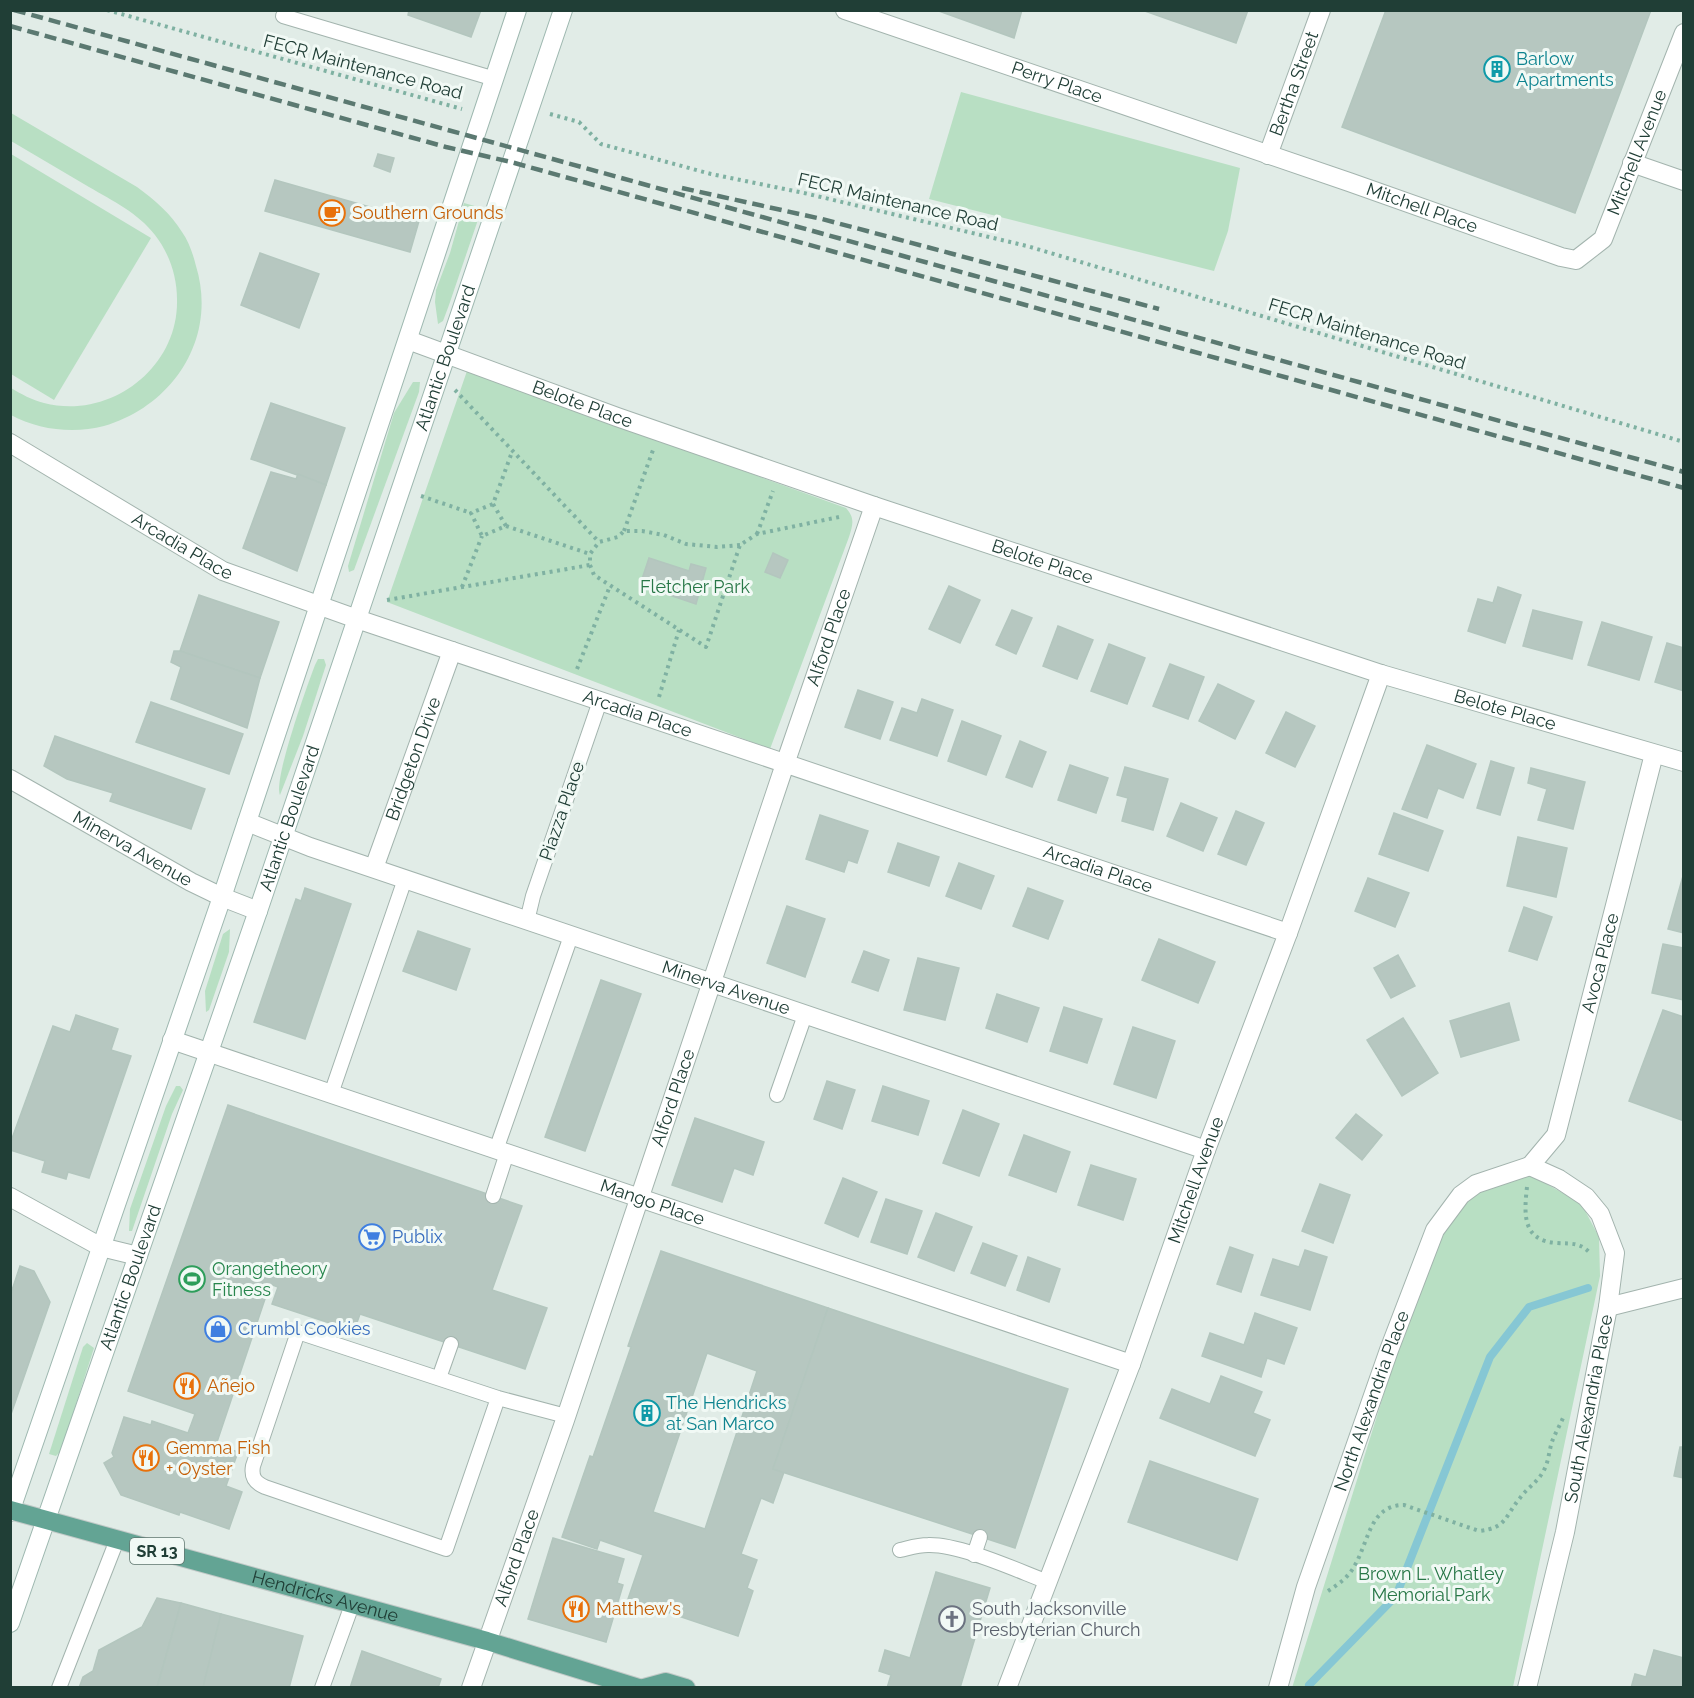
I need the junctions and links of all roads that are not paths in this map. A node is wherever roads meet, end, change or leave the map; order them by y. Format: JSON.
{"nodes":[{"id":1,"x":518,"y":10,"type":"edge"},
{"id":2,"x":562,"y":10,"type":"edge"},
{"id":3,"x":845,"y":10,"type":"edge"},
{"id":4,"x":1321,"y":10,"type":"edge"},
{"id":5,"x":283,"y":16,"type":"dead end"},
{"id":6,"x":876,"y":16,"type":"edge"},
{"id":7,"x":1683,"y":33,"type":"edge"},
{"id":8,"x":495,"y":79,"type":"junction"},
{"id":9,"x":1268,"y":155,"type":"junction"},
{"id":10,"x":1632,"y":162,"type":"junction"},
{"id":11,"x":1683,"y":181,"type":"edge"},
{"id":12,"x":1576,"y":260,"type":"joint"},
{"id":13,"x":408,"y":340,"type":"junction"},
{"id":14,"x":446,"y":354,"type":"junction"},
{"id":15,"x":10,"y":443,"type":"edge"},
{"id":16,"x":870,"y":505,"type":"junction"},
{"id":17,"x":319,"y":606,"type":"junction"},
{"id":18,"x":357,"y":619,"type":"junction"},
{"id":19,"x":452,"y":651,"type":"junction"},
{"id":20,"x":1381,"y":674,"type":"junction"},
{"id":21,"x":600,"y":701,"type":"junction"},
{"id":22,"x":1654,"y":754,"type":"junction"},
{"id":23,"x":1683,"y":762,"type":"edge"},
{"id":24,"x":785,"y":764,"type":"junction"},
{"id":25,"x":10,"y":779,"type":"edge"},
{"id":26,"x":247,"y":822,"type":"junction"},
{"id":27,"x":283,"y":836,"type":"junction"},
{"id":28,"x":374,"y":868,"type":"junction"},
{"id":29,"x":405,"y":879,"type":"junction"},
{"id":30,"x":222,"y":897,"type":"junction"},
{"id":31,"x":258,"y":911,"type":"junction"},
{"id":32,"x":527,"y":921,"type":"junction"},
{"id":33,"x":1288,"y":933,"type":"junction"},
{"id":34,"x":571,"y":936,"type":"junction"},
{"id":35,"x":712,"y":983,"type":"junction"},
{"id":36,"x":805,"y":1015,"type":"junction"},
{"id":37,"x":172,"y":1040,"type":"junction"},
{"id":38,"x":209,"y":1053,"type":"junction"},
{"id":39,"x":331,"y":1094,"type":"junction"},
{"id":40,"x":777,"y":1095,"type":"dead end"},
{"id":41,"x":1206,"y":1150,"type":"junction"},
{"id":42,"x":502,"y":1152,"type":"junction"},
{"id":43,"x":1530,"y":1166,"type":"junction"},
{"id":44,"x":493,"y":1196,"type":"dead end"},
{"id":45,"x":10,"y":1197,"type":"edge"},
{"id":46,"x":640,"y":1198,"type":"junction"},
{"id":47,"x":101,"y":1247,"type":"junction"},
{"id":48,"x":138,"y":1256,"type":"junction"},
{"id":49,"x":1683,"y":1288,"type":"edge"},
{"id":50,"x":1608,"y":1306,"type":"junction"},
{"id":51,"x":451,"y":1344,"type":"dead end"},
{"id":52,"x":1131,"y":1364,"type":"junction"},
{"id":53,"x":439,"y":1378,"type":"junction"},
{"id":54,"x":498,"y":1398,"type":"junction"},
{"id":55,"x":566,"y":1416,"type":"junction"},
{"id":56,"x":11,"y":1511,"type":"edge"},
{"id":57,"x":47,"y":1521,"type":"junction"},
{"id":58,"x":980,"y":1537,"type":"dead end"},
{"id":59,"x":117,"y":1540,"type":"junction"},
{"id":60,"x":900,"y":1550,"type":"dead end"},
{"id":61,"x":974,"y":1555,"type":"junction"},
{"id":62,"x":1048,"y":1582,"type":"junction"},
{"id":63,"x":352,"y":1605,"type":"junction"},
{"id":64,"x":10,"y":1623,"type":"edge"},
{"id":65,"x":487,"y":1641,"type":"junction"},
{"id":66,"x":597,"y":1681,"type":"edge"},
{"id":67,"x":59,"y":1688,"type":"edge"},
{"id":68,"x":322,"y":1688,"type":"edge"},
{"id":69,"x":471,"y":1688,"type":"edge"},
{"id":70,"x":639,"y":1688,"type":"edge"},
{"id":71,"x":644,"y":1688,"type":"edge"},
{"id":72,"x":686,"y":1688,"type":"edge"},
{"id":73,"x":1007,"y":1688,"type":"edge"},
{"id":74,"x":1278,"y":1688,"type":"edge"},
{"id":75,"x":1527,"y":1688,"type":"edge"}],
"edges":[{"from":1,"to":8,"type":"street","name":"Atlantic Boulevard"},
{"from":2,"to":14,"type":"street","name":"Atlantic Boulevard"},
{"from":3,"to":6,"type":"street","name":"Perry Place"},
{"from":4,"to":9,"type":"street","name":"Bertha Street"},
{"from":5,"to":8,"type":"lane"},
{"from":6,"to":9,"type":"street","name":"Perry Place"},
{"from":7,"to":10,"type":"street","name":"Mitchell Avenue"},
{"from":8,"to":13,"type":"street","name":"Atlantic Boulevard"},
{"from":9,"to":12,"type":"street","name":"Mitchell Place"},
{"from":10,"to":11,"type":"street"},
{"from":10,"to":12,"type":"street","name":"Mitchell Avenue"},
{"from":13,"to":14,"type":"street","name":"Belote Place"},
{"from":13,"to":17,"type":"street","name":"Atlantic Boulevard"},
{"from":14,"to":16,"type":"street","name":"Belote Place"},
{"from":14,"to":18,"type":"street","name":"Atlantic Boulevard"},
{"from":15,"to":17,"type":"street","name":"Arcadia Place"},
{"from":16,"to":20,"type":"street","name":"Belote Place"},
{"from":16,"to":24,"type":"street","name":"Alford Place"},
{"from":17,"to":18,"type":"street","name":"Arcadia Place"},
{"from":17,"to":26,"type":"street","name":"Atlantic Boulevard"},
{"from":18,"to":19,"type":"street","name":"Arcadia Place"},
{"from":18,"to":27,"type":"street","name":"Atlantic Boulevard"},
{"from":19,"to":21,"type":"street","name":"Arcadia Place"},
{"from":19,"to":28,"type":"street","name":"Bridgeton Drive"},
{"from":20,"to":22,"type":"street","name":"Belote Place"},
{"from":20,"to":33,"type":"street","name":"Mitchell Avenue"},
{"from":21,"to":24,"type":"street","name":"Arcadia Place"},
{"from":21,"to":32,"type":"lane","name":"Piazza Place"},
{"from":22,"to":23,"type":"street","name":"Belote Place"},
{"from":22,"to":43,"type":"street","name":"Avoca Place"},
{"from":24,"to":33,"type":"street","name":"Arcadia Place"},
{"from":24,"to":35,"type":"street","name":"Alford Place"},
{"from":25,"to":30,"type":"street","name":"Minerva Avenue"},
{"from":26,"to":27,"type":"street","name":"Minerva Avenue"},
{"from":26,"to":30,"type":"street","name":"Atlantic Boulevard"},
{"from":27,"to":28,"type":"street","name":"Minerva Avenue"},
{"from":27,"to":31,"type":"street","name":"Atlantic Boulevard"},
{"from":28,"to":29,"type":"street","name":"Minerva Avenue"},
{"from":29,"to":32,"type":"street","name":"Minerva Avenue"},
{"from":29,"to":39,"type":"lane"},
{"from":30,"to":31,"type":"street","name":"Minerva Avenue"},
{"from":30,"to":37,"type":"street","name":"Atlantic Boulevard"},
{"from":31,"to":38,"type":"street","name":"Atlantic Boulevard"},
{"from":32,"to":34,"type":"street","name":"Minerva Avenue"},
{"from":33,"to":41,"type":"street","name":"Mitchell Avenue"},
{"from":34,"to":35,"type":"street","name":"Minerva Avenue"},
{"from":34,"to":42,"type":"lane"},
{"from":35,"to":36,"type":"street","name":"Minerva Avenue"},
{"from":35,"to":46,"type":"street","name":"Alford Place"},
{"from":36,"to":40,"type":"lane"},
{"from":36,"to":41,"type":"street","name":"Minerva Avenue"},
{"from":37,"to":38,"type":"street","name":"Mango Place"},
{"from":37,"to":47,"type":"street","name":"Atlantic Boulevard"},
{"from":38,"to":39,"type":"street","name":"Mango Place"},
{"from":38,"to":48,"type":"street","name":"Atlantic Boulevard"},
{"from":39,"to":42,"type":"street","name":"Mango Place"},
{"from":41,"to":52,"type":"street","name":"Mitchell Avenue"},
{"from":42,"to":44,"type":"lane"},
{"from":42,"to":46,"type":"street","name":"Mango Place"},
{"from":43,"to":50,"type":"street","name":"South Alexandria Place"},
{"from":43,"to":74,"type":"street","name":"North Alexandria Place"},
{"from":45,"to":47,"type":"street"},
{"from":46,"to":52,"type":"street","name":"Mango Place"},
{"from":46,"to":55,"type":"street","name":"Alford Place"},
{"from":47,"to":48,"type":"street"},
{"from":47,"to":56,"type":"street","name":"Atlantic Boulevard"},
{"from":48,"to":57,"type":"street","name":"Atlantic Boulevard"},
{"from":49,"to":50,"type":"street"},
{"from":50,"to":75,"type":"street","name":"South Alexandria Place"},
{"from":51,"to":53,"type":"lane"},
{"from":52,"to":62,"type":"street","name":"Mitchell Avenue"},
{"from":53,"to":54,"type":"lane"},
{"from":53,"to":54,"type":"lane"},
{"from":54,"to":55,"type":"lane"},
{"from":55,"to":65,"type":"street","name":"Alford Place"},
{"from":56,"to":57,"type":"main road","name":"Hendricks Avenue","number":"SR 13"},
{"from":57,"to":59,"type":"main road","name":"Hendricks Avenue","number":"SR 13"},
{"from":57,"to":64,"type":"street","name":"Atlantic Boulevard"},
{"from":58,"to":61,"type":"lane"},
{"from":59,"to":63,"type":"main road","name":"Hendricks Avenue","number":"SR 13"},
{"from":59,"to":67,"type":"lane"},
{"from":60,"to":61,"type":"lane"},
{"from":61,"to":62,"type":"lane"},
{"from":62,"to":73,"type":"street","name":"Mitchell Avenue"},
{"from":63,"to":65,"type":"main road","name":"Hendricks Avenue","number":"SR 13"},
{"from":63,"to":68,"type":"lane"},
{"from":65,"to":66,"type":"main road","name":"Hendricks Avenue","number":"SR 13"},
{"from":65,"to":69,"type":"street","name":"Alford Place"},
{"from":66,"to":70,"type":"main road","name":"Hendricks Avenue","number":"SR 13"},
{"from":71,"to":72,"type":"main road"}]}
